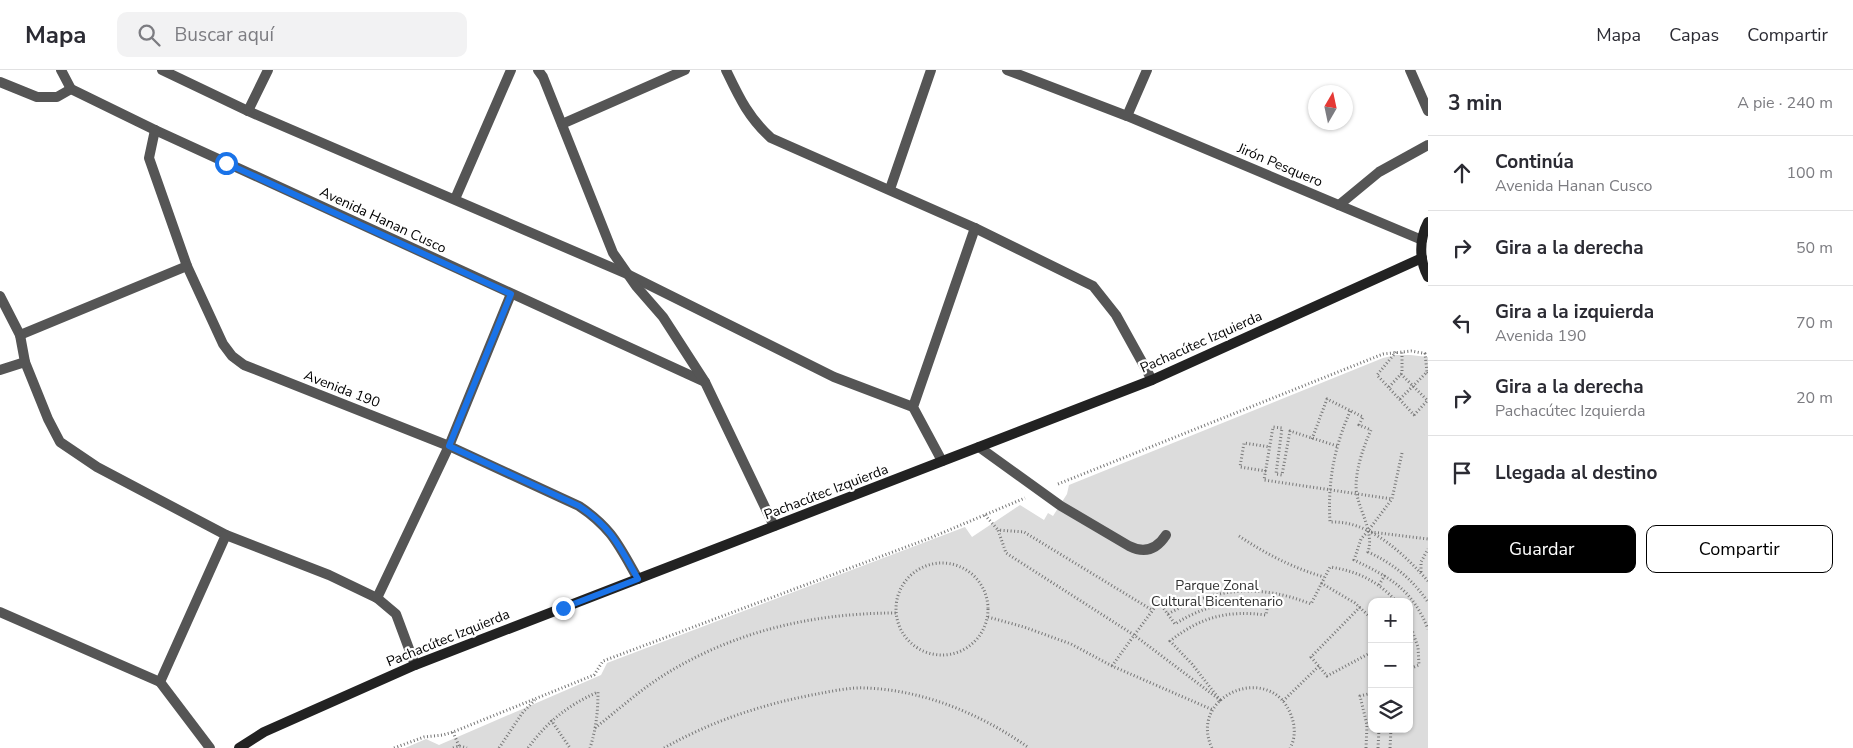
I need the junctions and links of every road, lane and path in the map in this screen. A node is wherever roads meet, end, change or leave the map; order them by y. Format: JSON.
{"nodes":[{"id":1,"x":61,"y":70,"type":"edge"},
{"id":2,"x":162,"y":70,"type":"edge"},
{"id":3,"x":268,"y":70,"type":"edge"},
{"id":4,"x":511,"y":70,"type":"edge"},
{"id":5,"x":538,"y":70,"type":"edge"},
{"id":6,"x":685,"y":70,"type":"edge"},
{"id":7,"x":726,"y":70,"type":"edge"},
{"id":8,"x":931,"y":70,"type":"edge"},
{"id":9,"x":1007,"y":70,"type":"edge"},
{"id":10,"x":1147,"y":70,"type":"edge"},
{"id":11,"x":1410,"y":70,"type":"edge"},
{"id":12,"x":0,"y":82,"type":"edge"},
{"id":13,"x":71,"y":90,"type":"junction"},
{"id":14,"x":248,"y":111,"type":"junction"},
{"id":15,"x":1428,"y":111,"type":"edge"},
{"id":16,"x":1127,"y":116,"type":"junction"},
{"id":17,"x":562,"y":124,"type":"junction"},
{"id":18,"x":155,"y":130,"type":"junction"},
{"id":19,"x":1428,"y":145,"type":"edge"},
{"id":20,"x":890,"y":189,"type":"junction"},
{"id":21,"x":455,"y":200,"type":"junction"},
{"id":22,"x":1338,"y":205,"type":"junction"},
{"id":23,"x":1428,"y":222,"type":"edge"},
{"id":24,"x":975,"y":228,"type":"junction"},
{"id":25,"x":1422,"y":240,"type":"junction"},
{"id":26,"x":1422,"y":258,"type":"junction"},
{"id":27,"x":187,"y":266,"type":"junction"},
{"id":28,"x":627,"y":274,"type":"junction"},
{"id":29,"x":1428,"y":277,"type":"edge"},
{"id":30,"x":511,"y":294,"type":"junction"},
{"id":31,"x":0,"y":296,"type":"edge"},
{"id":32,"x":20,"y":335,"type":"junction"},
{"id":33,"x":1396,"y":351,"type":"junction"},
{"id":34,"x":1402,"y":351,"type":"junction"},
{"id":35,"x":1426,"y":354,"type":"edge"},
{"id":36,"x":25,"y":362,"type":"junction"},
{"id":37,"x":0,"y":370,"type":"edge"},
{"id":38,"x":1427,"y":373,"type":"edge"},
{"id":39,"x":1401,"y":374,"type":"junction"},
{"id":40,"x":1152,"y":380,"type":"junction"},
{"id":41,"x":705,"y":382,"type":"junction"},
{"id":42,"x":1413,"y":386,"type":"junction"},
{"id":43,"x":1389,"y":387,"type":"junction"},
{"id":44,"x":1400,"y":399,"type":"junction"},
{"id":45,"x":1428,"y":401,"type":"edge"},
{"id":46,"x":913,"y":407,"type":"junction"},
{"id":47,"x":1350,"y":411,"type":"junction"},
{"id":48,"x":1312,"y":438,"type":"junction"},
{"id":49,"x":449,"y":446,"type":"junction"},
{"id":50,"x":1337,"y":446,"type":"junction"},
{"id":51,"x":979,"y":447,"type":"junction"},
{"id":52,"x":1270,"y":447,"type":"junction"},
{"id":53,"x":1402,"y":453,"type":"dead end"},
{"id":54,"x":942,"y":462,"type":"junction"},
{"id":55,"x":1266,"y":471,"type":"junction"},
{"id":56,"x":1330,"y":490,"type":"junction"},
{"id":57,"x":1040,"y":492,"type":"junction"},
{"id":58,"x":1356,"y":494,"type":"junction"},
{"id":59,"x":1392,"y":498,"type":"junction"},
{"id":60,"x":985,"y":515,"type":"junction"},
{"id":61,"x":774,"y":526,"type":"junction"},
{"id":62,"x":998,"y":530,"type":"junction"},
{"id":63,"x":1368,"y":531,"type":"junction"},
{"id":64,"x":226,"y":535,"type":"junction"},
{"id":65,"x":1166,"y":535,"type":"dead end"},
{"id":66,"x":1239,"y":536,"type":"dead end"},
{"id":67,"x":1428,"y":539,"type":"edge"},
{"id":68,"x":1428,"y":549,"type":"edge"},
{"id":69,"x":1420,"y":573,"type":"junction"},
{"id":70,"x":1385,"y":575,"type":"junction"},
{"id":71,"x":1324,"y":577,"type":"junction"},
{"id":72,"x":638,"y":579,"type":"junction"},
{"id":73,"x":1428,"y":582,"type":"edge"},
{"id":74,"x":1321,"y":583,"type":"junction"},
{"id":75,"x":1379,"y":585,"type":"junction"},
{"id":76,"x":377,"y":598,"type":"junction"},
{"id":77,"x":1393,"y":598,"type":"edge"},
{"id":78,"x":1428,"y":602,"type":"edge"},
{"id":79,"x":1360,"y":607,"type":"junction"},
{"id":80,"x":1152,"y":610,"type":"junction"},
{"id":81,"x":0,"y":612,"type":"edge"},
{"id":82,"x":896,"y":613,"type":"junction"},
{"id":83,"x":1168,"y":614,"type":"junction"},
{"id":84,"x":1368,"y":615,"type":"edge"},
{"id":85,"x":988,"y":617,"type":"junction"},
{"id":86,"x":1428,"y":630,"type":"edge"},
{"id":87,"x":1413,"y":634,"type":"edge"},
{"id":88,"x":1134,"y":635,"type":"junction"},
{"id":89,"x":1368,"y":654,"type":"edge"},
{"id":90,"x":415,"y":665,"type":"junction"},
{"id":91,"x":1112,"y":666,"type":"junction"},
{"id":92,"x":1319,"y":666,"type":"junction"},
{"id":93,"x":1413,"y":667,"type":"edge"},
{"id":94,"x":160,"y":682,"type":"junction"},
{"id":95,"x":1368,"y":694,"type":"edge"},
{"id":96,"x":537,"y":698,"type":"junction"},
{"id":97,"x":1220,"y":700,"type":"junction"},
{"id":98,"x":1283,"y":701,"type":"junction"},
{"id":99,"x":1213,"y":710,"type":"junction"},
{"id":100,"x":551,"y":720,"type":"junction"},
{"id":101,"x":595,"y":728,"type":"junction"},
{"id":102,"x":452,"y":732,"type":"junction"},
{"id":103,"x":1379,"y":733,"type":"edge"},
{"id":104,"x":1391,"y":733,"type":"edge"},
{"id":105,"x":459,"y":746,"type":"junction"},
{"id":106,"x":210,"y":748,"type":"edge"},
{"id":107,"x":238,"y":748,"type":"edge"},
{"id":108,"x":394,"y":748,"type":"edge"},
{"id":109,"x":453,"y":748,"type":"edge"},
{"id":110,"x":467,"y":748,"type":"edge"},
{"id":111,"x":499,"y":748,"type":"edge"},
{"id":112,"x":528,"y":748,"type":"edge"},
{"id":113,"x":570,"y":748,"type":"edge"},
{"id":114,"x":590,"y":748,"type":"edge"},
{"id":115,"x":664,"y":748,"type":"edge"},
{"id":116,"x":1029,"y":748,"type":"edge"},
{"id":117,"x":1212,"y":748,"type":"edge"},
{"id":118,"x":1290,"y":748,"type":"edge"},
{"id":119,"x":1366,"y":748,"type":"edge"},
{"id":120,"x":1378,"y":748,"type":"edge"},
{"id":121,"x":1390,"y":748,"type":"edge"}],
"edges":[{"from":1,"to":13,"type":"street"},
{"from":2,"to":14,"type":"street"},
{"from":3,"to":14,"type":"street"},
{"from":4,"to":21,"type":"street"},
{"from":5,"to":17,"type":"street"},
{"from":6,"to":17,"type":"street"},
{"from":7,"to":20,"type":"street"},
{"from":8,"to":20,"type":"street"},
{"from":9,"to":16,"type":"street","name":"Jirón Pesquero"},
{"from":10,"to":16,"type":"street"},
{"from":11,"to":15,"type":"street"},
{"from":12,"to":13,"type":"street"},
{"from":13,"to":18,"type":"street","name":"Avenida Hanan Cusco"},
{"from":14,"to":21,"type":"street"},
{"from":16,"to":22,"type":"street","name":"Jirón Pesquero"},
{"from":17,"to":28,"type":"street"},
{"from":18,"to":27,"type":"street","name":"Avenida 190"},
{"from":18,"to":30,"type":"street","name":"Avenida Hanan Cusco"},
{"from":19,"to":22,"type":"street"},
{"from":20,"to":24,"type":"street"},
{"from":21,"to":28,"type":"street"},
{"from":22,"to":25,"type":"street","name":"Jirón Pesquero"},
{"from":23,"to":25,"type":"street"},
{"from":24,"to":40,"type":"street"},
{"from":24,"to":46,"type":"street"},
{"from":25,"to":26,"type":"street"},
{"from":26,"to":29,"type":"street"},
{"from":26,"to":40,"type":"street","name":"Pachacútec Izquierda"},
{"from":27,"to":32,"type":"street"},
{"from":27,"to":49,"type":"street","name":"Avenida 190"},
{"from":28,"to":41,"type":"street"},
{"from":28,"to":46,"type":"street"},
{"from":30,"to":41,"type":"street","name":"Avenida Hanan Cusco"},
{"from":30,"to":49,"type":"street"},
{"from":31,"to":32,"type":"street"},
{"from":32,"to":36,"type":"street"},
{"from":33,"to":34,"type":"path"},
{"from":33,"to":43,"type":"path"},
{"from":33,"to":57,"type":"path"},
{"from":34,"to":35,"type":"path"},
{"from":34,"to":39,"type":"path"},
{"from":35,"to":38,"type":"path"},
{"from":36,"to":37,"type":"street"},
{"from":36,"to":64,"type":"street"},
{"from":38,"to":42,"type":"path"},
{"from":39,"to":42,"type":"path"},
{"from":39,"to":43,"type":"path"},
{"from":40,"to":51,"type":"street","name":"Pachacútec Izquierda"},
{"from":41,"to":61,"type":"street"},
{"from":42,"to":44,"type":"path"},
{"from":42,"to":45,"type":"path"},
{"from":43,"to":44,"type":"path"},
{"from":44,"to":45,"type":"path"},
{"from":46,"to":54,"type":"street"},
{"from":47,"to":48,"type":"path"},
{"from":47,"to":50,"type":"path"},
{"from":47,"to":58,"type":"path"},
{"from":48,"to":50,"type":"path"},
{"from":48,"to":52,"type":"path"},
{"from":49,"to":72,"type":"street","name":"Avenida 190"},
{"from":49,"to":76,"type":"street"},
{"from":50,"to":56,"type":"path"},
{"from":51,"to":54,"type":"street","name":"Pachacútec Izquierda"},
{"from":51,"to":57,"type":"street"},
{"from":52,"to":55,"type":"path"},
{"from":52,"to":55,"type":"path"},
{"from":53,"to":59,"type":"path"},
{"from":54,"to":61,"type":"street","name":"Pachacútec Izquierda"},
{"from":55,"to":56,"type":"path"},
{"from":56,"to":58,"type":"path"},
{"from":56,"to":63,"type":"path"},
{"from":57,"to":60,"type":"path"},
{"from":57,"to":65,"type":"street"},
{"from":58,"to":59,"type":"path"},
{"from":58,"to":63,"type":"path"},
{"from":59,"to":63,"type":"path"},
{"from":60,"to":62,"type":"path"},
{"from":60,"to":96,"type":"path"},
{"from":61,"to":72,"type":"street","name":"Pachacútec Izquierda"},
{"from":62,"to":80,"type":"path"},
{"from":62,"to":88,"type":"path"},
{"from":63,"to":67,"type":"path"},
{"from":63,"to":69,"type":"path"},
{"from":63,"to":70,"type":"path"},
{"from":63,"to":78,"type":"path"},
{"from":64,"to":76,"type":"street"},
{"from":64,"to":94,"type":"street"},
{"from":66,"to":71,"type":"path"},
{"from":68,"to":69,"type":"path"},
{"from":69,"to":73,"type":"path"},
{"from":70,"to":75,"type":"path"},
{"from":70,"to":86,"type":"path"},
{"from":71,"to":74,"type":"path"},
{"from":71,"to":75,"type":"path"},
{"from":72,"to":90,"type":"street","name":"Pachacútec Izquierda"},
{"from":74,"to":79,"type":"path"},
{"from":74,"to":83,"type":"path"},
{"from":75,"to":77,"type":"path"},
{"from":76,"to":90,"type":"street"},
{"from":79,"to":84,"type":"path"},
{"from":79,"to":92,"type":"path"},
{"from":80,"to":83,"type":"path"},
{"from":80,"to":88,"type":"path"},
{"from":81,"to":94,"type":"street"},
{"from":82,"to":85,"type":"path"},
{"from":82,"to":85,"type":"path"},
{"from":82,"to":101,"type":"path"},
{"from":83,"to":97,"type":"path"},
{"from":85,"to":91,"type":"path"},
{"from":87,"to":93,"type":"path"},
{"from":88,"to":91,"type":"path"},
{"from":88,"to":97,"type":"path"},
{"from":89,"to":92,"type":"path"},
{"from":90,"to":107,"type":"street","name":"Pachacútec Izquierda"},
{"from":91,"to":99,"type":"path"},
{"from":92,"to":98,"type":"path"},
{"from":94,"to":106,"type":"street"},
{"from":95,"to":119,"type":"path"},
{"from":96,"to":102,"type":"path"},
{"from":96,"to":111,"type":"path"},
{"from":97,"to":98,"type":"path"},
{"from":97,"to":99,"type":"path"},
{"from":98,"to":118,"type":"path"},
{"from":99,"to":117,"type":"path"},
{"from":100,"to":101,"type":"path"},
{"from":100,"to":112,"type":"path"},
{"from":100,"to":113,"type":"path"},
{"from":101,"to":114,"type":"path"},
{"from":102,"to":105,"type":"path"},
{"from":102,"to":108,"type":"path"},
{"from":103,"to":120,"type":"path"},
{"from":104,"to":121,"type":"path"},
{"from":105,"to":109,"type":"path"},
{"from":105,"to":110,"type":"path"},
{"from":115,"to":116,"type":"path"}]}
